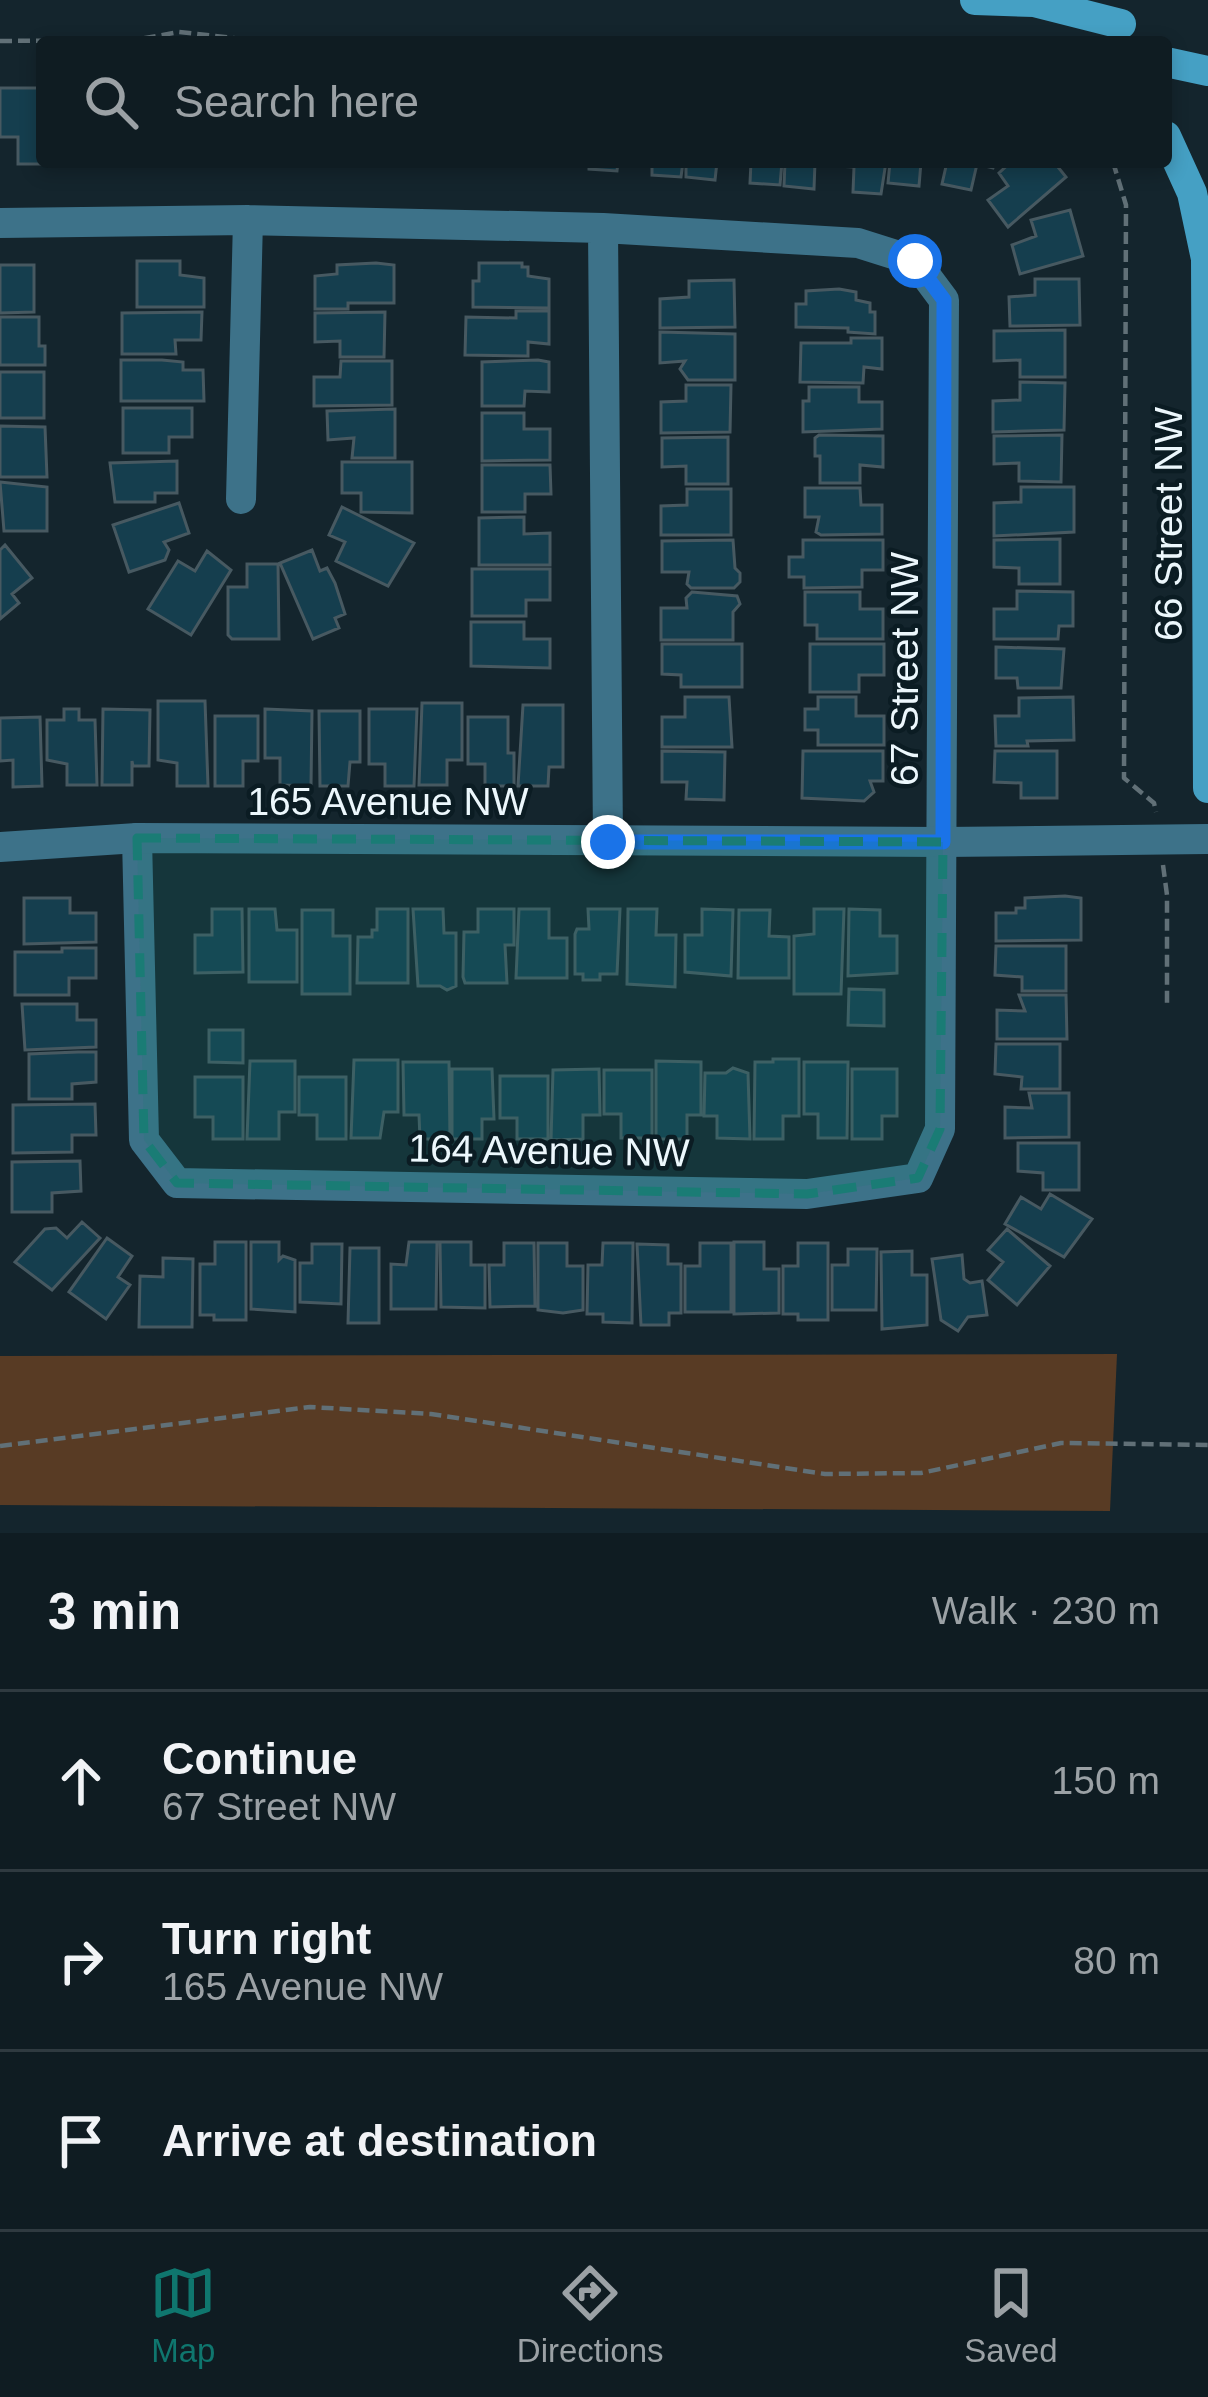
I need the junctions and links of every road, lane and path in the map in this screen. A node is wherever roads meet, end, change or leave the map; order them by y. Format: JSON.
{"nodes":[{"id":1,"x":975,"y":0,"type":"edge"},
{"id":2,"x":1122,"y":22,"type":"edge"},
{"id":3,"x":168,"y":36,"type":"edge"},
{"id":4,"x":225,"y":36,"type":"edge"},
{"id":5,"x":0,"y":41,"type":"edge"},
{"id":6,"x":36,"y":41,"type":"edge"},
{"id":7,"x":1172,"y":63,"type":"edge"},
{"id":8,"x":1208,"y":71,"type":"edge"},
{"id":9,"x":1172,"y":149,"type":"edge"},
{"id":10,"x":1115,"y":168,"type":"edge"},
{"id":11,"x":248,"y":220,"type":"junction"},
{"id":12,"x":0,"y":223,"type":"edge"},
{"id":13,"x":603,"y":228,"type":"junction"},
{"id":14,"x":1207,"y":254,"type":"edge"},
{"id":15,"x":241,"y":499,"type":"dead end"},
{"id":16,"x":1208,"y":788,"type":"edge"},
{"id":17,"x":137,"y":838,"type":"junction"},
{"id":18,"x":1160,"y":839,"type":"junction"},
{"id":19,"x":1208,"y":839,"type":"edge"},
{"id":20,"x":608,"y":842,"type":"junction"},
{"id":21,"x":943,"y":842,"type":"junction"},
{"id":22,"x":0,"y":847,"type":"edge"},
{"id":23,"x":1167,"y":1007,"type":"dead end"},
{"id":24,"x":918,"y":1178,"type":"joint"},
{"id":25,"x":1208,"y":1445,"type":"edge"},
{"id":26,"x":0,"y":1446,"type":"edge"}],
"edges":[{"from":1,"to":2,"type":"main road"},
{"from":3,"to":4,"type":"path"},
{"from":5,"to":6,"type":"path"},
{"from":7,"to":8,"type":"main road"},
{"from":9,"to":14,"type":"main road","name":"66 Street NW"},
{"from":10,"to":18,"type":"path"},
{"from":11,"to":12,"type":"street"},
{"from":11,"to":13,"type":"street"},
{"from":11,"to":15,"type":"street"},
{"from":13,"to":20,"type":"street"},
{"from":13,"to":21,"type":"street","name":"67 Street NW"},
{"from":14,"to":16,"type":"main road","name":"66 Street NW"},
{"from":17,"to":20,"type":"street","name":"165 Avenue NW"},
{"from":17,"to":22,"type":"street","name":"165 Avenue NW"},
{"from":17,"to":24,"type":"street","name":"164 Avenue NW"},
{"from":18,"to":19,"type":"street","name":"165 Avenue NW"},
{"from":18,"to":21,"type":"street","name":"165 Avenue NW"},
{"from":18,"to":23,"type":"path"},
{"from":20,"to":21,"type":"street","name":"165 Avenue NW"},
{"from":21,"to":24,"type":"street","name":"67 Street NW"},
{"from":25,"to":26,"type":"path"}]}
